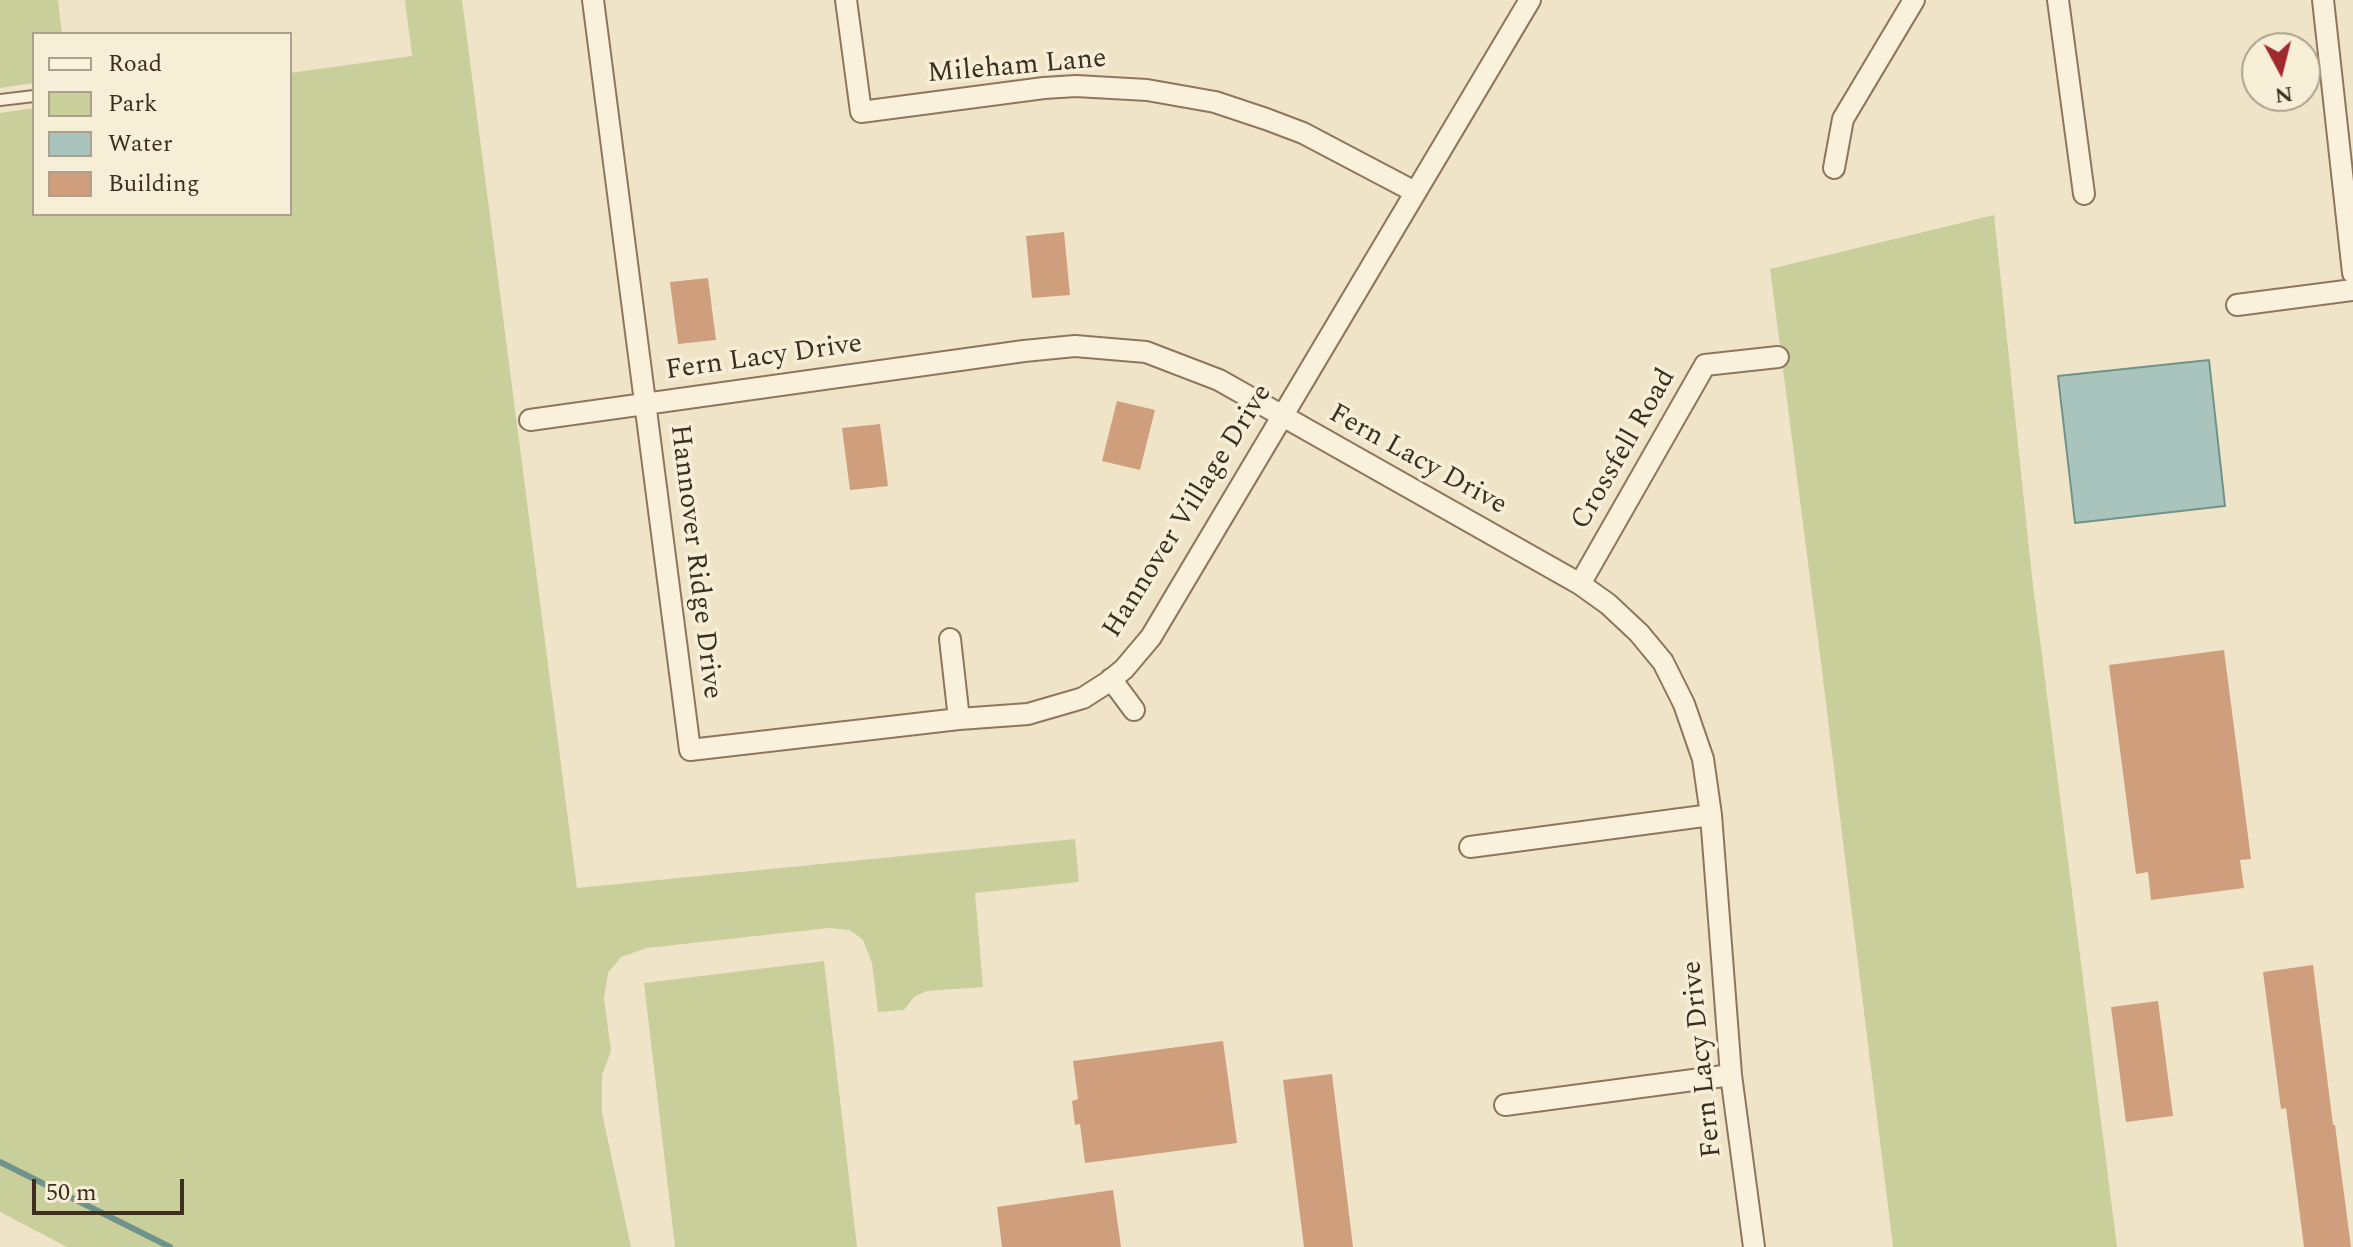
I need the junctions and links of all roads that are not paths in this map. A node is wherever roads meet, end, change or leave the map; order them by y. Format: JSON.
{"nodes":[{"id":1,"x":593,"y":0,"type":"edge"},
{"id":2,"x":846,"y":0,"type":"edge"},
{"id":3,"x":1530,"y":0,"type":"edge"},
{"id":4,"x":1914,"y":0,"type":"edge"},
{"id":5,"x":2058,"y":0,"type":"edge"},
{"id":6,"x":2323,"y":0,"type":"edge"},
{"id":7,"x":32,"y":96,"type":"edge"},
{"id":8,"x":0,"y":100,"type":"edge"},
{"id":9,"x":1834,"y":168,"type":"dead end"},
{"id":10,"x":1415,"y":192,"type":"junction"},
{"id":11,"x":2084,"y":194,"type":"dead end"},
{"id":12,"x":2353,"y":273,"type":"edge"},
{"id":13,"x":2353,"y":290,"type":"edge"},
{"id":14,"x":2237,"y":305,"type":"dead end"},
{"id":15,"x":1778,"y":357,"type":"dead end"},
{"id":16,"x":645,"y":403,"type":"junction"},
{"id":17,"x":1282,"y":417,"type":"junction"},
{"id":18,"x":530,"y":420,"type":"dead end"},
{"id":19,"x":1580,"y":584,"type":"junction"},
{"id":20,"x":950,"y":639,"type":"dead end"},
{"id":21,"x":1111,"y":679,"type":"junction"},
{"id":22,"x":1134,"y":710,"type":"dead end"},
{"id":23,"x":959,"y":719,"type":"junction"},
{"id":24,"x":690,"y":750,"type":"joint"},
{"id":25,"x":1711,"y":815,"type":"junction"},
{"id":26,"x":1470,"y":847,"type":"dead end"},
{"id":27,"x":1731,"y":1075,"type":"junction"},
{"id":28,"x":1505,"y":1105,"type":"dead end"},
{"id":29,"x":1754,"y":1247,"type":"edge"}],
"edges":[{"from":1,"to":16,"type":"street","name":"Hannover Ridge Drive"},
{"from":2,"to":10,"type":"street","name":"Mileham Lane"},
{"from":3,"to":10,"type":"street","name":"Hannover Village Drive"},
{"from":4,"to":9,"type":"street"},
{"from":5,"to":11,"type":"street"},
{"from":6,"to":12,"type":"street"},
{"from":7,"to":8,"type":"lane"},
{"from":10,"to":17,"type":"street","name":"Hannover Village Drive"},
{"from":13,"to":14,"type":"street"},
{"from":15,"to":19,"type":"street","name":"Crossfell Road"},
{"from":16,"to":17,"type":"street","name":"Fern Lacy Drive"},
{"from":16,"to":18,"type":"street","name":"Fern Lacy Drive"},
{"from":16,"to":24,"type":"street","name":"Hannover Ridge Drive"},
{"from":17,"to":19,"type":"street","name":"Fern Lacy Drive"},
{"from":17,"to":21,"type":"street","name":"Hannover Village Drive"},
{"from":19,"to":25,"type":"street","name":"Fern Lacy Drive"},
{"from":20,"to":23,"type":"street"},
{"from":21,"to":22,"type":"street"},
{"from":21,"to":23,"type":"street","name":"Hannover Village Drive"},
{"from":23,"to":24,"type":"street","name":"Hannover Village Drive"},
{"from":25,"to":26,"type":"street"},
{"from":25,"to":27,"type":"street","name":"Fern Lacy Drive"},
{"from":27,"to":28,"type":"street"},
{"from":27,"to":29,"type":"street","name":"Fern Lacy Drive"}]}
